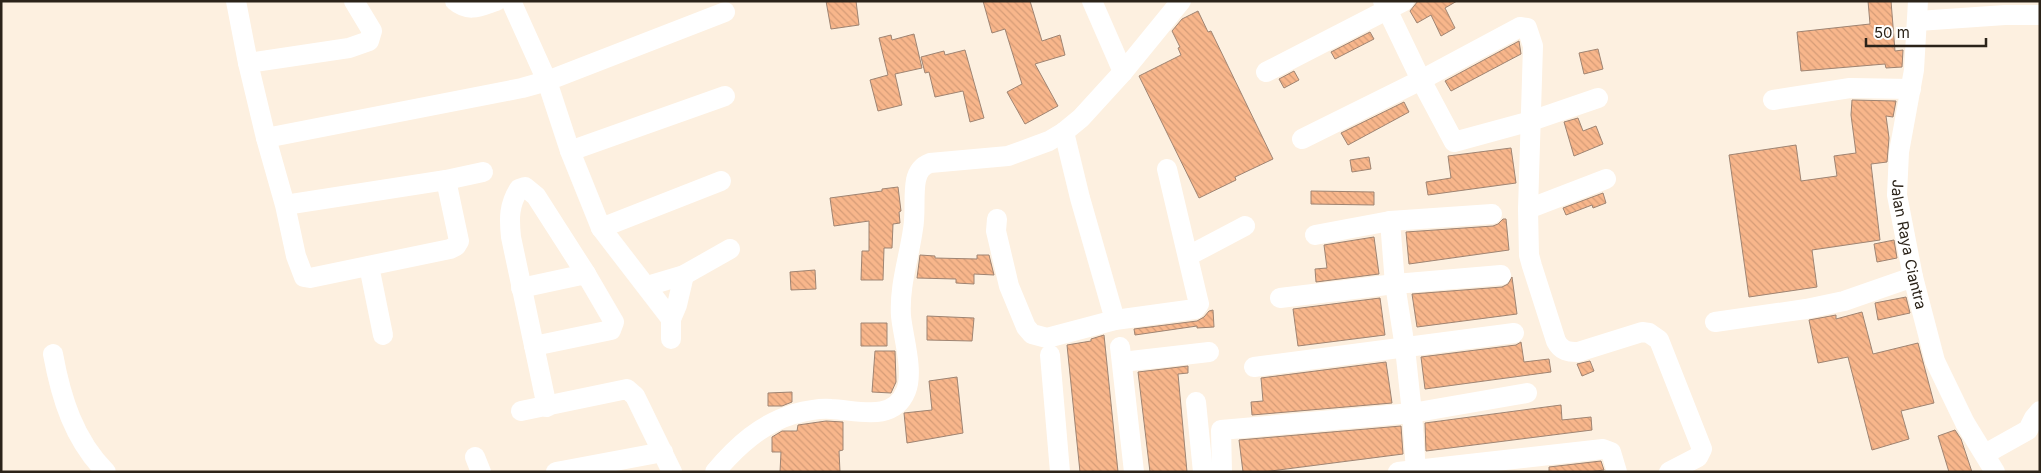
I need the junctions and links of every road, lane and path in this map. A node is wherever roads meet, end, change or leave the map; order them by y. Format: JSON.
{"nodes":[{"id":1,"x":236,"y":1,"type":"edge"},
{"id":2,"x":354,"y":1,"type":"edge"},
{"id":3,"x":455,"y":1,"type":"edge"},
{"id":4,"x":496,"y":1,"type":"edge"},
{"id":5,"x":511,"y":1,"type":"edge"},
{"id":6,"x":1092,"y":1,"type":"edge"},
{"id":7,"x":1181,"y":1,"type":"edge"},
{"id":8,"x":1918,"y":1,"type":"edge"},
{"id":9,"x":1391,"y":4,"type":"edge"},
{"id":10,"x":725,"y":12,"type":"dead end"},
{"id":11,"x":2040,"y":15,"type":"edge"},
{"id":12,"x":1918,"y":21,"type":"junction"},
{"id":13,"x":248,"y":63,"type":"junction"},
{"id":14,"x":1123,"y":72,"type":"junction"},
{"id":15,"x":1266,"y":72,"type":"dead end"},
{"id":16,"x":1421,"y":80,"type":"junction"},
{"id":17,"x":547,"y":81,"type":"junction"},
{"id":18,"x":1911,"y":89,"type":"junction"},
{"id":19,"x":725,"y":96,"type":"dead end"},
{"id":20,"x":1598,"y":98,"type":"dead end"},
{"id":21,"x":1773,"y":100,"type":"dead end"},
{"id":22,"x":1531,"y":121,"type":"junction"},
{"id":23,"x":1064,"y":132,"type":"junction"},
{"id":24,"x":266,"y":138,"type":"junction"},
{"id":25,"x":1302,"y":138,"type":"dead end"},
{"id":26,"x":570,"y":151,"type":"junction"},
{"id":27,"x":1167,"y":169,"type":"dead end"},
{"id":28,"x":483,"y":172,"type":"dead end"},
{"id":29,"x":1606,"y":179,"type":"dead end"},
{"id":30,"x":446,"y":180,"type":"junction"},
{"id":31,"x":721,"y":181,"type":"dead end"},
{"id":32,"x":286,"y":205,"type":"junction"},
{"id":33,"x":1528,"y":209,"type":"junction"},
{"id":34,"x":1492,"y":214,"type":"dead end"},
{"id":35,"x":997,"y":219,"type":"dead end"},
{"id":36,"x":1390,"y":221,"type":"junction"},
{"id":37,"x":1245,"y":226,"type":"dead end"},
{"id":38,"x":602,"y":228,"type":"junction"},
{"id":39,"x":1315,"y":235,"type":"dead end"},
{"id":40,"x":730,"y":249,"type":"dead end"},
{"id":41,"x":1188,"y":256,"type":"junction"},
{"id":42,"x":369,"y":266,"type":"junction"},
{"id":43,"x":586,"y":274,"type":"junction"},
{"id":44,"x":684,"y":275,"type":"junction"},
{"id":45,"x":1501,"y":275,"type":"dead end"},
{"id":46,"x":1913,"y":277,"type":"junction"},
{"id":47,"x":1395,"y":284,"type":"junction"},
{"id":48,"x":647,"y":286,"type":"junction"},
{"id":49,"x":521,"y":288,"type":"junction"},
{"id":50,"x":1280,"y":298,"type":"dead end"},
{"id":51,"x":671,"y":318,"type":"junction"},
{"id":52,"x":1115,"y":320,"type":"junction"},
{"id":53,"x":1715,"y":322,"type":"dead end"},
{"id":54,"x":1514,"y":333,"type":"dead end"},
{"id":55,"x":383,"y":335,"type":"dead end"},
{"id":56,"x":670,"y":338,"type":"dead end"},
{"id":57,"x":534,"y":346,"type":"junction"},
{"id":58,"x":1405,"y":348,"type":"junction"},
{"id":59,"x":1209,"y":352,"type":"dead end"},
{"id":60,"x":53,"y":354,"type":"dead end"},
{"id":61,"x":1050,"y":355,"type":"dead end"},
{"id":62,"x":1254,"y":367,"type":"dead end"},
{"id":63,"x":1527,"y":393,"type":"dead end"},
{"id":64,"x":1196,"y":402,"type":"dead end"},
{"id":65,"x":547,"y":407,"type":"junction"},
{"id":66,"x":521,"y":411,"type":"dead end"},
{"id":67,"x":2040,"y":411,"type":"edge"},
{"id":68,"x":1412,"y":412,"type":"junction"},
{"id":69,"x":663,"y":452,"type":"junction"},
{"id":70,"x":1985,"y":454,"type":"junction"},
{"id":71,"x":1410,"y":471,"type":"edge"},
{"id":72,"x":106,"y":472,"type":"edge"},
{"id":73,"x":556,"y":472,"type":"edge"},
{"id":74,"x":672,"y":472,"type":"edge"},
{"id":75,"x":715,"y":472,"type":"edge"},
{"id":76,"x":1060,"y":472,"type":"edge"},
{"id":77,"x":1134,"y":472,"type":"edge"},
{"id":78,"x":1202,"y":472,"type":"edge"},
{"id":79,"x":1222,"y":472,"type":"edge"},
{"id":80,"x":1617,"y":472,"type":"edge"},
{"id":81,"x":1669,"y":472,"type":"edge"},
{"id":82,"x":1995,"y":472,"type":"edge"}],
"edges":[{"from":1,"to":13,"type":"street"},
{"from":2,"to":13,"type":"street"},
{"from":3,"to":4,"type":"street"},
{"from":5,"to":17,"type":"street"},
{"from":6,"to":14,"type":"street"},
{"from":7,"to":14,"type":"street"},
{"from":8,"to":12,"type":"street","name":"Jalan Raya Ciantra"},
{"from":9,"to":15,"type":"street"},
{"from":9,"to":16,"type":"street"},
{"from":10,"to":17,"type":"street"},
{"from":11,"to":12,"type":"street"},
{"from":12,"to":18,"type":"street","name":"Jalan Raya Ciantra"},
{"from":13,"to":24,"type":"street"},
{"from":14,"to":23,"type":"street"},
{"from":16,"to":22,"type":"street"},
{"from":16,"to":22,"type":"street"},
{"from":16,"to":25,"type":"street"},
{"from":17,"to":24,"type":"street"},
{"from":17,"to":26,"type":"street"},
{"from":18,"to":21,"type":"street"},
{"from":18,"to":46,"type":"street","name":"Jalan Raya Ciantra"},
{"from":19,"to":26,"type":"street"},
{"from":20,"to":22,"type":"street"},
{"from":22,"to":33,"type":"street"},
{"from":23,"to":52,"type":"street"},
{"from":23,"to":75,"type":"street"},
{"from":24,"to":32,"type":"street"},
{"from":26,"to":38,"type":"street"},
{"from":27,"to":41,"type":"street"},
{"from":28,"to":30,"type":"street"},
{"from":29,"to":33,"type":"street"},
{"from":30,"to":32,"type":"street"},
{"from":30,"to":42,"type":"street"},
{"from":31,"to":38,"type":"street"},
{"from":32,"to":42,"type":"street"},
{"from":33,"to":81,"type":"street"},
{"from":34,"to":36,"type":"street"},
{"from":35,"to":52,"type":"street"},
{"from":36,"to":39,"type":"street"},
{"from":36,"to":47,"type":"street"},
{"from":37,"to":41,"type":"street"},
{"from":38,"to":48,"type":"street"},
{"from":40,"to":44,"type":"street"},
{"from":41,"to":52,"type":"street"},
{"from":42,"to":55,"type":"street"},
{"from":43,"to":49,"type":"street"},
{"from":43,"to":49,"type":"street"},
{"from":43,"to":57,"type":"street"},
{"from":44,"to":48,"type":"street"},
{"from":44,"to":51,"type":"street"},
{"from":45,"to":47,"type":"street"},
{"from":46,"to":53,"type":"street"},
{"from":46,"to":70,"type":"street","name":"Jalan Raya Ciantra"},
{"from":47,"to":50,"type":"street"},
{"from":47,"to":58,"type":"street"},
{"from":48,"to":51,"type":"street"},
{"from":49,"to":57,"type":"street"},
{"from":51,"to":56,"type":"street"},
{"from":54,"to":58,"type":"street"},
{"from":57,"to":65,"type":"street"},
{"from":58,"to":62,"type":"street"},
{"from":58,"to":68,"type":"street"},
{"from":59,"to":77,"type":"street"},
{"from":60,"to":72,"type":"street"},
{"from":61,"to":76,"type":"street"},
{"from":63,"to":68,"type":"street"},
{"from":64,"to":78,"type":"street"},
{"from":65,"to":66,"type":"street"},
{"from":65,"to":69,"type":"street"},
{"from":67,"to":70,"type":"street"},
{"from":68,"to":71,"type":"street"},
{"from":68,"to":79,"type":"street"},
{"from":69,"to":73,"type":"street"},
{"from":69,"to":74,"type":"street"},
{"from":70,"to":82,"type":"street","name":"Jalan Raya Ciantra"},
{"from":71,"to":80,"type":"street"}]}
